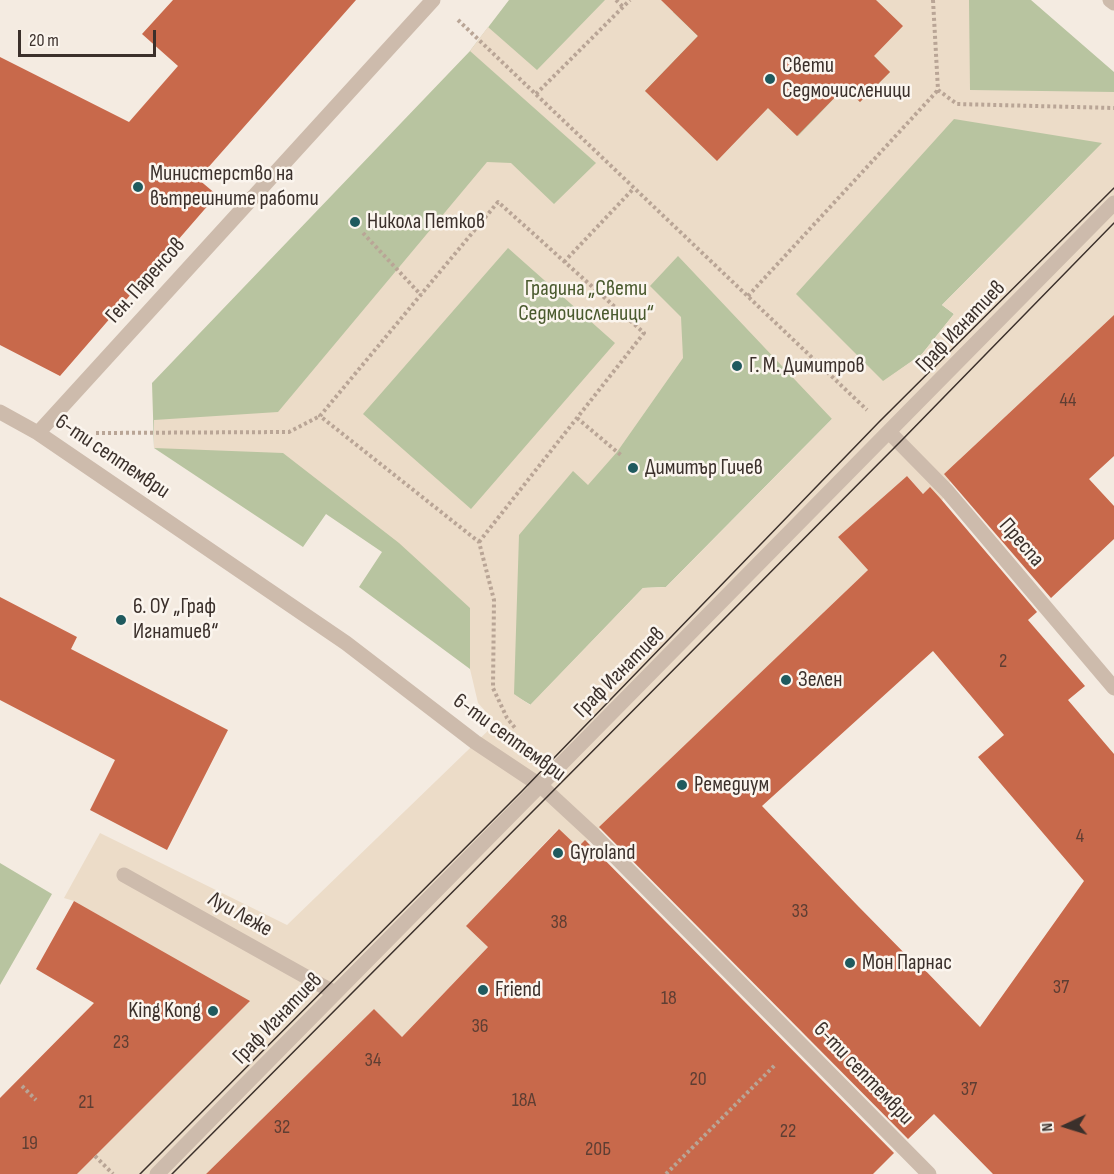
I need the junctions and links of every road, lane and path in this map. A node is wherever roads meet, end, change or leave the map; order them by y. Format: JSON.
{"nodes":[{"id":1,"x":433,"y":0,"type":"edge"},
{"id":2,"x":616,"y":0,"type":"edge"},
{"id":3,"x":630,"y":0,"type":"edge"},
{"id":4,"x":933,"y":0,"type":"edge"},
{"id":5,"x":1110,"y":0,"type":"edge"},
{"id":6,"x":1114,"y":3,"type":"edge"},
{"id":7,"x":623,"y":6,"type":"junction"},
{"id":8,"x":453,"y":16,"type":"dead end"},
{"id":9,"x":938,"y":90,"type":"junction"},
{"id":10,"x":536,"y":94,"type":"junction"},
{"id":11,"x":1114,"y":108,"type":"edge"},
{"id":12,"x":634,"y":188,"type":"junction"},
{"id":13,"x":1114,"y":203,"type":"edge"},
{"id":14,"x":363,"y":233,"type":"dead end"},
{"id":15,"x":564,"y":262,"type":"junction"},
{"id":16,"x":421,"y":295,"type":"junction"},
{"id":17,"x":748,"y":296,"type":"junction"},
{"id":18,"x":0,"y":412,"type":"edge"},
{"id":19,"x":320,"y":416,"type":"junction"},
{"id":20,"x":578,"y":418,"type":"junction"},
{"id":21,"x":890,"y":432,"type":"junction"},
{"id":22,"x":38,"y":433,"type":"junction"},
{"id":23,"x":622,"y":456,"type":"dead end"},
{"id":24,"x":479,"y":542,"type":"junction"},
{"id":25,"x":1114,"y":688,"type":"edge"},
{"id":26,"x":519,"y":734,"type":"dead end"},
{"id":27,"x":541,"y":786,"type":"junction"},
{"id":28,"x":124,"y":875,"type":"dead end"},
{"id":29,"x":335,"y":993,"type":"junction"},
{"id":30,"x":799,"y":1041,"type":"junction"},
{"id":31,"x":22,"y":1086,"type":"dead end"},
{"id":32,"x":36,"y":1100,"type":"dead end"},
{"id":33,"x":95,"y":1156,"type":"dead end"},
{"id":34,"x":113,"y":1174,"type":"edge"},
{"id":35,"x":157,"y":1174,"type":"edge"},
{"id":36,"x":666,"y":1174,"type":"edge"},
{"id":37,"x":929,"y":1174,"type":"edge"}],
"edges":[{"from":1,"to":22,"type":"street","name":"Ген. Паренсов"},
{"from":2,"to":7,"type":"path"},
{"from":3,"to":7,"type":"path"},
{"from":4,"to":9,"type":"path"},
{"from":5,"to":6,"type":"street"},
{"from":7,"to":10,"type":"path"},
{"from":8,"to":10,"type":"path"},
{"from":9,"to":11,"type":"path"},
{"from":9,"to":17,"type":"path"},
{"from":10,"to":12,"type":"path"},
{"from":12,"to":15,"type":"path"},
{"from":12,"to":17,"type":"path"},
{"from":13,"to":21,"type":"street","name":"Граф Игнатиев"},
{"from":14,"to":16,"type":"path"},
{"from":15,"to":16,"type":"path"},
{"from":15,"to":20,"type":"path"},
{"from":16,"to":19,"type":"path"},
{"from":17,"to":21,"type":"path"},
{"from":18,"to":22,"type":"street","name":"6-ти септември"},
{"from":19,"to":22,"type":"path"},
{"from":19,"to":24,"type":"path"},
{"from":20,"to":23,"type":"path"},
{"from":20,"to":24,"type":"path"},
{"from":21,"to":25,"type":"street","name":"Преспа"},
{"from":21,"to":27,"type":"street","name":"Граф Игнатиев"},
{"from":22,"to":27,"type":"street","name":"6-ти септември"},
{"from":24,"to":26,"type":"path"},
{"from":27,"to":29,"type":"street","name":"Граф Игнатиев"},
{"from":27,"to":30,"type":"street","name":"6-ти септември"},
{"from":28,"to":29,"type":"street","name":"Луи Леже"},
{"from":29,"to":35,"type":"street","name":"Граф Игнатиев"},
{"from":30,"to":36,"type":"path"},
{"from":30,"to":37,"type":"street","name":"6-ти септември"},
{"from":31,"to":32,"type":"path"},
{"from":33,"to":34,"type":"path"}]}
